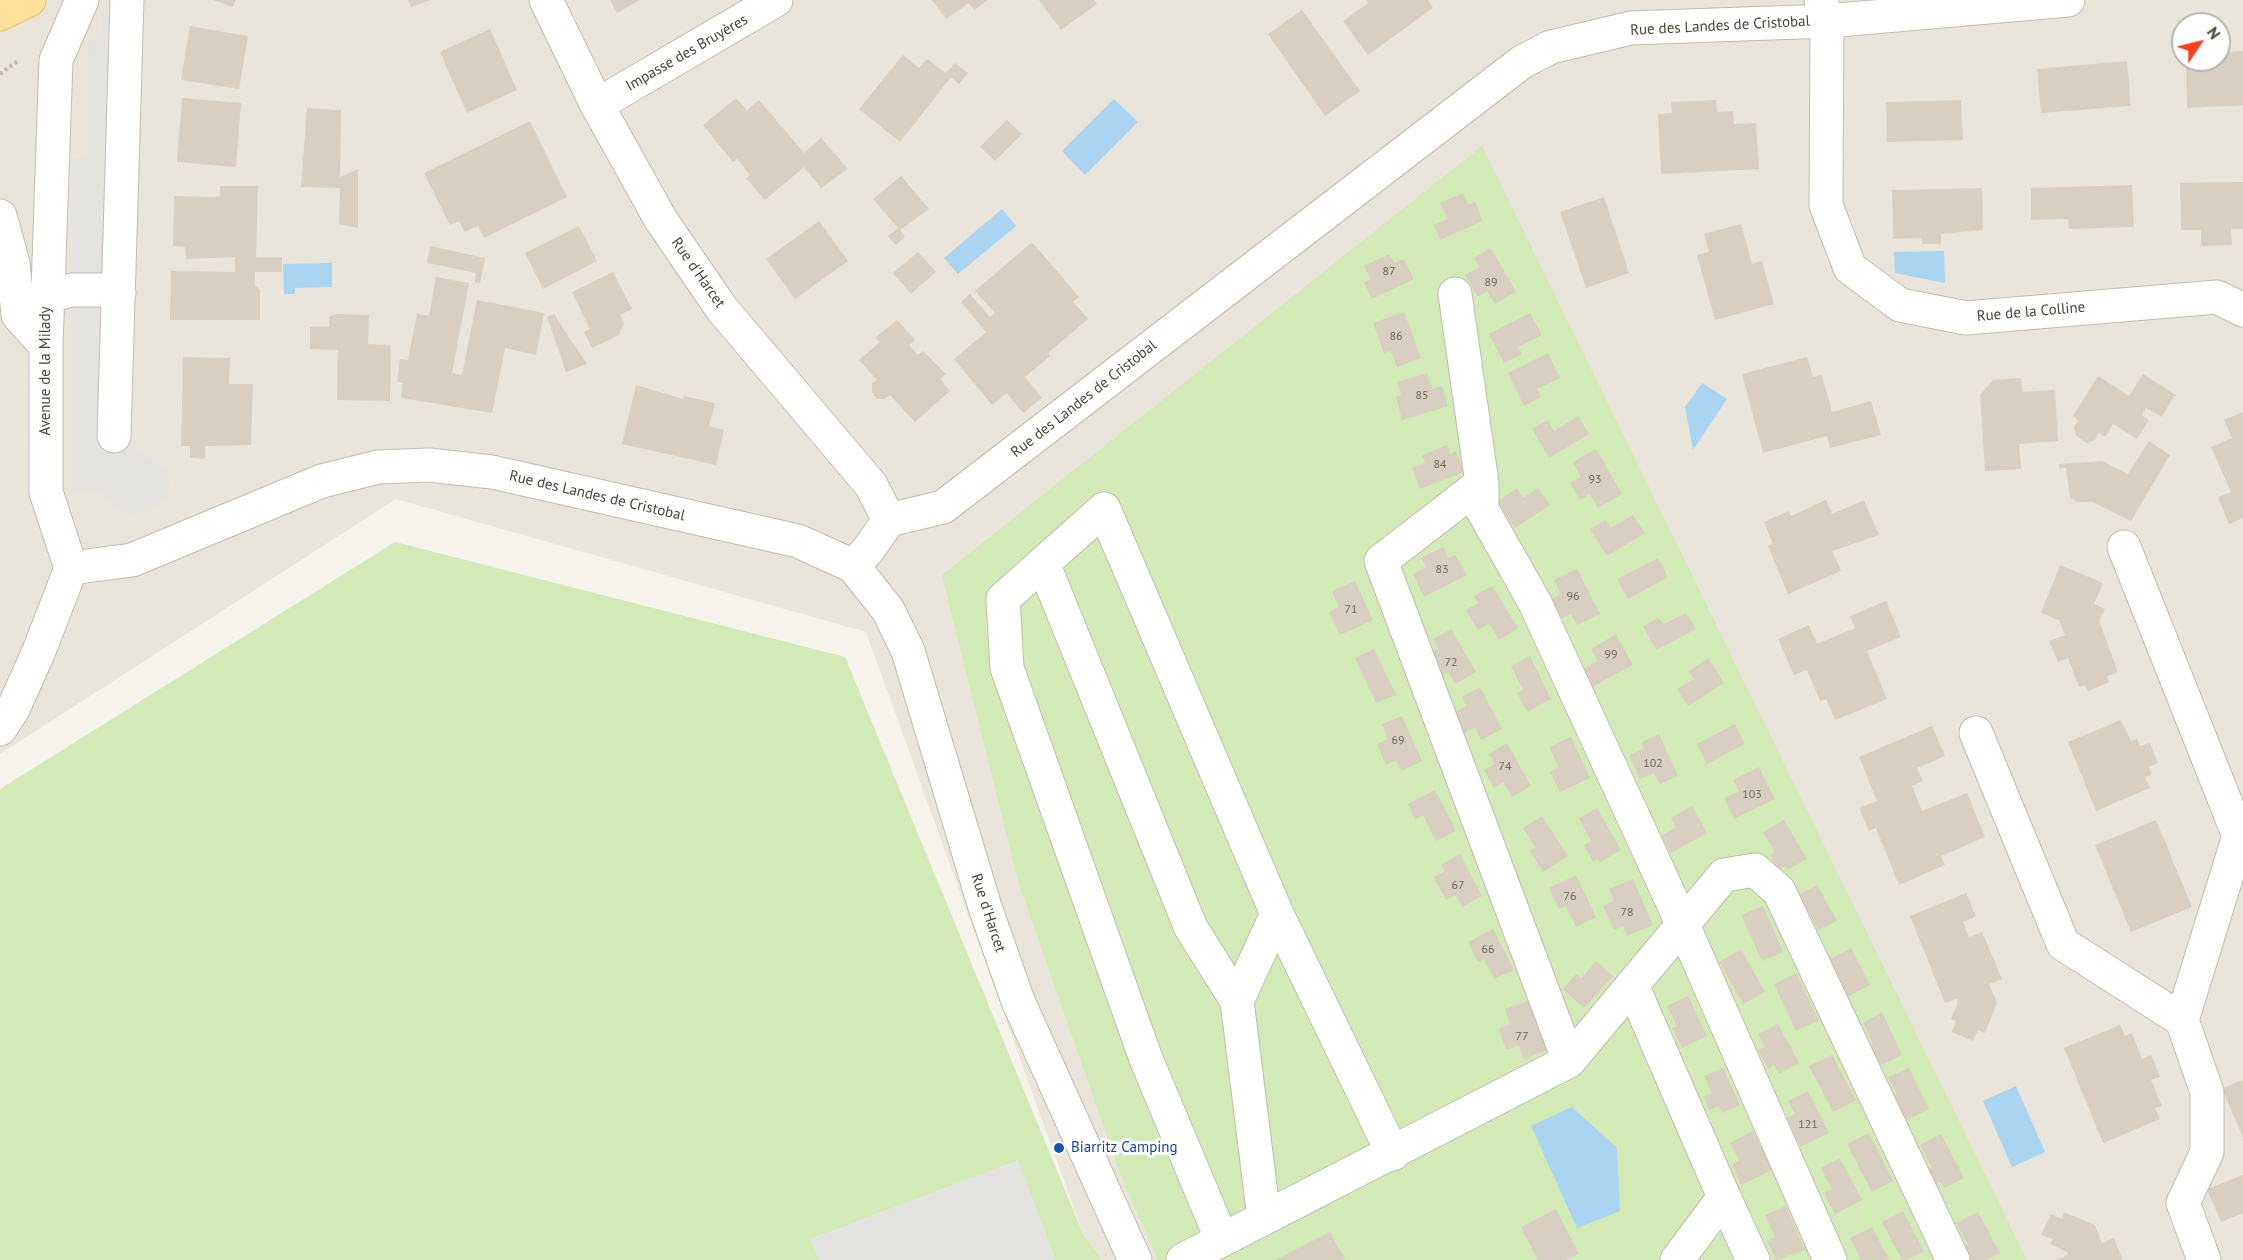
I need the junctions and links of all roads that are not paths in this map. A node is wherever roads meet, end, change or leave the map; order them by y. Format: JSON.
{"nodes":[{"id":1,"x":29,"y":0,"type":"edge"},
{"id":2,"x":82,"y":0,"type":"edge"},
{"id":3,"x":127,"y":0,"type":"edge"},
{"id":4,"x":546,"y":0,"type":"edge"},
{"id":5,"x":776,"y":0,"type":"edge"},
{"id":6,"x":2068,"y":0,"type":"edge"},
{"id":7,"x":1824,"y":10,"type":"edge"},
{"id":8,"x":0,"y":14,"type":"edge"},
{"id":9,"x":597,"y":105,"type":"junction"},
{"id":10,"x":0,"y":216,"type":"edge"},
{"id":11,"x":118,"y":293,"type":"junction"},
{"id":12,"x":1455,"y":294,"type":"dead end"},
{"id":13,"x":47,"y":296,"type":"junction"},
{"id":14,"x":2243,"y":310,"type":"edge"},
{"id":15,"x":46,"y":346,"type":"junction"},
{"id":16,"x":114,"y":436,"type":"dead end"},
{"id":17,"x":1482,"y":483,"type":"junction"},
{"id":18,"x":889,"y":520,"type":"junction"},
{"id":19,"x":2124,"y":547,"type":"dead end"},
{"id":20,"x":1043,"y":563,"type":"junction"},
{"id":21,"x":853,"y":566,"type":"junction"},
{"id":22,"x":71,"y":568,"type":"junction"},
{"id":23,"x":0,"y":729,"type":"edge"},
{"id":24,"x":1976,"y":733,"type":"dead end"},
{"id":25,"x":1277,"y":914,"type":"junction"},
{"id":26,"x":1683,"y":925,"type":"junction"},
{"id":27,"x":1632,"y":985,"type":"junction"},
{"id":28,"x":1237,"y":1001,"type":"junction"},
{"id":29,"x":2182,"y":1020,"type":"junction"},
{"id":30,"x":1569,"y":1061,"type":"junction"},
{"id":31,"x":1393,"y":1154,"type":"junction"},
{"id":32,"x":1724,"y":1197,"type":"junction"},
{"id":33,"x":1264,"y":1218,"type":"junction"},
{"id":34,"x":1222,"y":1240,"type":"junction"},
{"id":35,"x":1135,"y":1260,"type":"edge"},
{"id":36,"x":1183,"y":1260,"type":"edge"},
{"id":37,"x":1677,"y":1260,"type":"edge"},
{"id":38,"x":1753,"y":1260,"type":"edge"},
{"id":39,"x":1830,"y":1260,"type":"edge"},
{"id":40,"x":1953,"y":1260,"type":"edge"},
{"id":41,"x":2204,"y":1260,"type":"edge"}],
"edges":[{"from":1,"to":8,"type":"main road"},
{"from":2,"to":13,"type":"street","name":"Avenue de la Milady"},
{"from":3,"to":11,"type":"street"},
{"from":4,"to":9,"type":"street","name":"Rue d'Harcet"},
{"from":5,"to":9,"type":"street","name":"Impasse des Bruyères"},
{"from":6,"to":7,"type":"street","name":"Rue des Landes de Cristobal"},
{"from":7,"to":14,"type":"street","name":"Rue de la Colline"},
{"from":7,"to":18,"type":"street","name":"Rue des Landes de Cristobal"},
{"from":9,"to":18,"type":"street","name":"Rue d'Harcet"},
{"from":10,"to":15,"type":"street"},
{"from":11,"to":13,"type":"street"},
{"from":11,"to":16,"type":"street"},
{"from":12,"to":17,"type":"street"},
{"from":13,"to":15,"type":"street","name":"Avenue de la Milady"},
{"from":15,"to":22,"type":"street","name":"Avenue de la Milady"},
{"from":17,"to":26,"type":"street"},
{"from":17,"to":30,"type":"street"},
{"from":18,"to":21,"type":"street"},
{"from":19,"to":29,"type":"street"},
{"from":20,"to":25,"type":"street"},
{"from":20,"to":28,"type":"street"},
{"from":20,"to":34,"type":"street"},
{"from":21,"to":22,"type":"street","name":"Rue des Landes de Cristobal"},
{"from":21,"to":35,"type":"street","name":"Rue d'Harcet"},
{"from":22,"to":23,"type":"street"},
{"from":24,"to":29,"type":"street"},
{"from":25,"to":28,"type":"street"},
{"from":25,"to":31,"type":"street"},
{"from":26,"to":27,"type":"street"},
{"from":26,"to":39,"type":"street"},
{"from":26,"to":40,"type":"street"},
{"from":27,"to":30,"type":"street"},
{"from":27,"to":32,"type":"street"},
{"from":28,"to":33,"type":"street"},
{"from":29,"to":41,"type":"street"},
{"from":30,"to":31,"type":"street"},
{"from":31,"to":33,"type":"street"},
{"from":32,"to":37,"type":"street"},
{"from":32,"to":38,"type":"street"},
{"from":33,"to":34,"type":"street"},
{"from":34,"to":36,"type":"street"}]}
